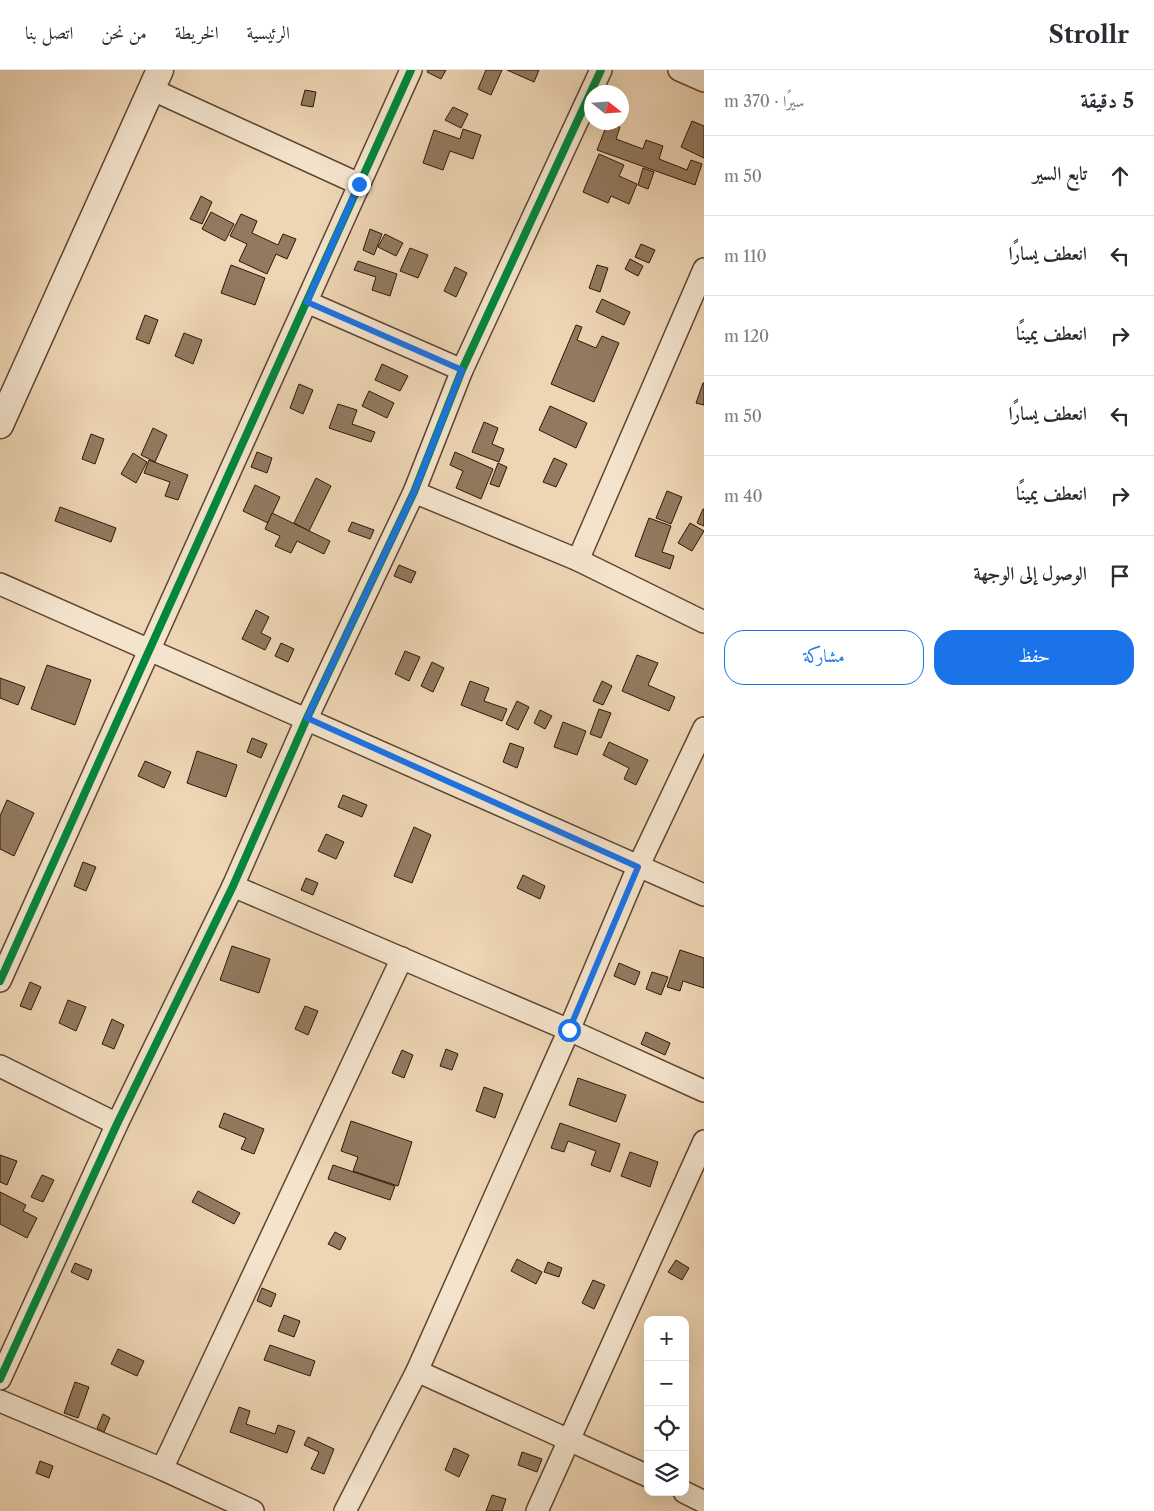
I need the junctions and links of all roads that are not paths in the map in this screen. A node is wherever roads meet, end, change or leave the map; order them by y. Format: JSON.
{"nodes":[{"id":1,"x":411,"y":70,"type":"edge"},
{"id":2,"x":600,"y":70,"type":"edge"},
{"id":3,"x":679,"y":70,"type":"edge"},
{"id":4,"x":156,"y":80,"type":"edge"},
{"id":5,"x":704,"y":81,"type":"edge"},
{"id":6,"x":359,"y":184,"type":"junction"},
{"id":7,"x":704,"y":270,"type":"edge"},
{"id":8,"x":307,"y":302,"type":"junction"},
{"id":9,"x":462,"y":370,"type":"junction"},
{"id":10,"x":0,"y":425,"type":"edge"},
{"id":11,"x":414,"y":492,"type":"junction"},
{"id":12,"x":578,"y":560,"type":"junction"},
{"id":13,"x":0,"y":584,"type":"edge"},
{"id":14,"x":704,"y":622,"type":"edge"},
{"id":15,"x":150,"y":650,"type":"junction"},
{"id":16,"x":307,"y":718,"type":"junction"},
{"id":17,"x":704,"y":728,"type":"edge"},
{"id":18,"x":638,"y":867,"type":"junction"},
{"id":19,"x":233,"y":886,"type":"junction"},
{"id":20,"x":704,"y":895,"type":"edge"},
{"id":21,"x":402,"y":958,"type":"junction"},
{"id":22,"x":0,"y":981,"type":"edge"},
{"id":23,"x":569,"y":1030,"type":"junction"},
{"id":24,"x":0,"y":1066,"type":"edge"},
{"id":25,"x":704,"y":1091,"type":"edge"},
{"id":26,"x":117,"y":1124,"type":"junction"},
{"id":27,"x":704,"y":1141,"type":"edge"},
{"id":28,"x":417,"y":1371,"type":"junction"},
{"id":29,"x":0,"y":1379,"type":"edge"},
{"id":30,"x":0,"y":1401,"type":"edge"},
{"id":31,"x":570,"y":1440,"type":"junction"},
{"id":32,"x":162,"y":1469,"type":"junction"},
{"id":33,"x":644,"y":1474,"type":"edge"},
{"id":34,"x":689,"y":1494,"type":"edge"},
{"id":35,"x":704,"y":1502,"type":"edge"},
{"id":36,"x":253,"y":1511,"type":"edge"},
{"id":37,"x":345,"y":1511,"type":"edge"},
{"id":38,"x":537,"y":1511,"type":"edge"}],
"edges":[{"from":1,"to":6,"type":"street"},
{"from":2,"to":9,"type":"street"},
{"from":3,"to":5,"type":"street"},
{"from":4,"to":6,"type":"street"},
{"from":4,"to":10,"type":"street"},
{"from":6,"to":8,"type":"street"},
{"from":7,"to":12,"type":"street"},
{"from":8,"to":9,"type":"street"},
{"from":8,"to":15,"type":"street"},
{"from":9,"to":11,"type":"street"},
{"from":11,"to":12,"type":"street"},
{"from":11,"to":16,"type":"street"},
{"from":12,"to":14,"type":"street"},
{"from":13,"to":15,"type":"street"},
{"from":15,"to":16,"type":"street"},
{"from":15,"to":22,"type":"street"},
{"from":16,"to":18,"type":"street"},
{"from":16,"to":19,"type":"street"},
{"from":17,"to":18,"type":"street"},
{"from":18,"to":20,"type":"street"},
{"from":18,"to":23,"type":"street"},
{"from":19,"to":21,"type":"street"},
{"from":19,"to":26,"type":"street"},
{"from":21,"to":23,"type":"street"},
{"from":21,"to":32,"type":"street"},
{"from":23,"to":25,"type":"street"},
{"from":23,"to":28,"type":"street"},
{"from":24,"to":26,"type":"street"},
{"from":26,"to":29,"type":"street"},
{"from":27,"to":31,"type":"street"},
{"from":28,"to":31,"type":"street"},
{"from":28,"to":37,"type":"street"},
{"from":30,"to":32,"type":"street"},
{"from":31,"to":33,"type":"street"},
{"from":31,"to":38,"type":"street"},
{"from":32,"to":36,"type":"street"},
{"from":34,"to":35,"type":"street"}]}
